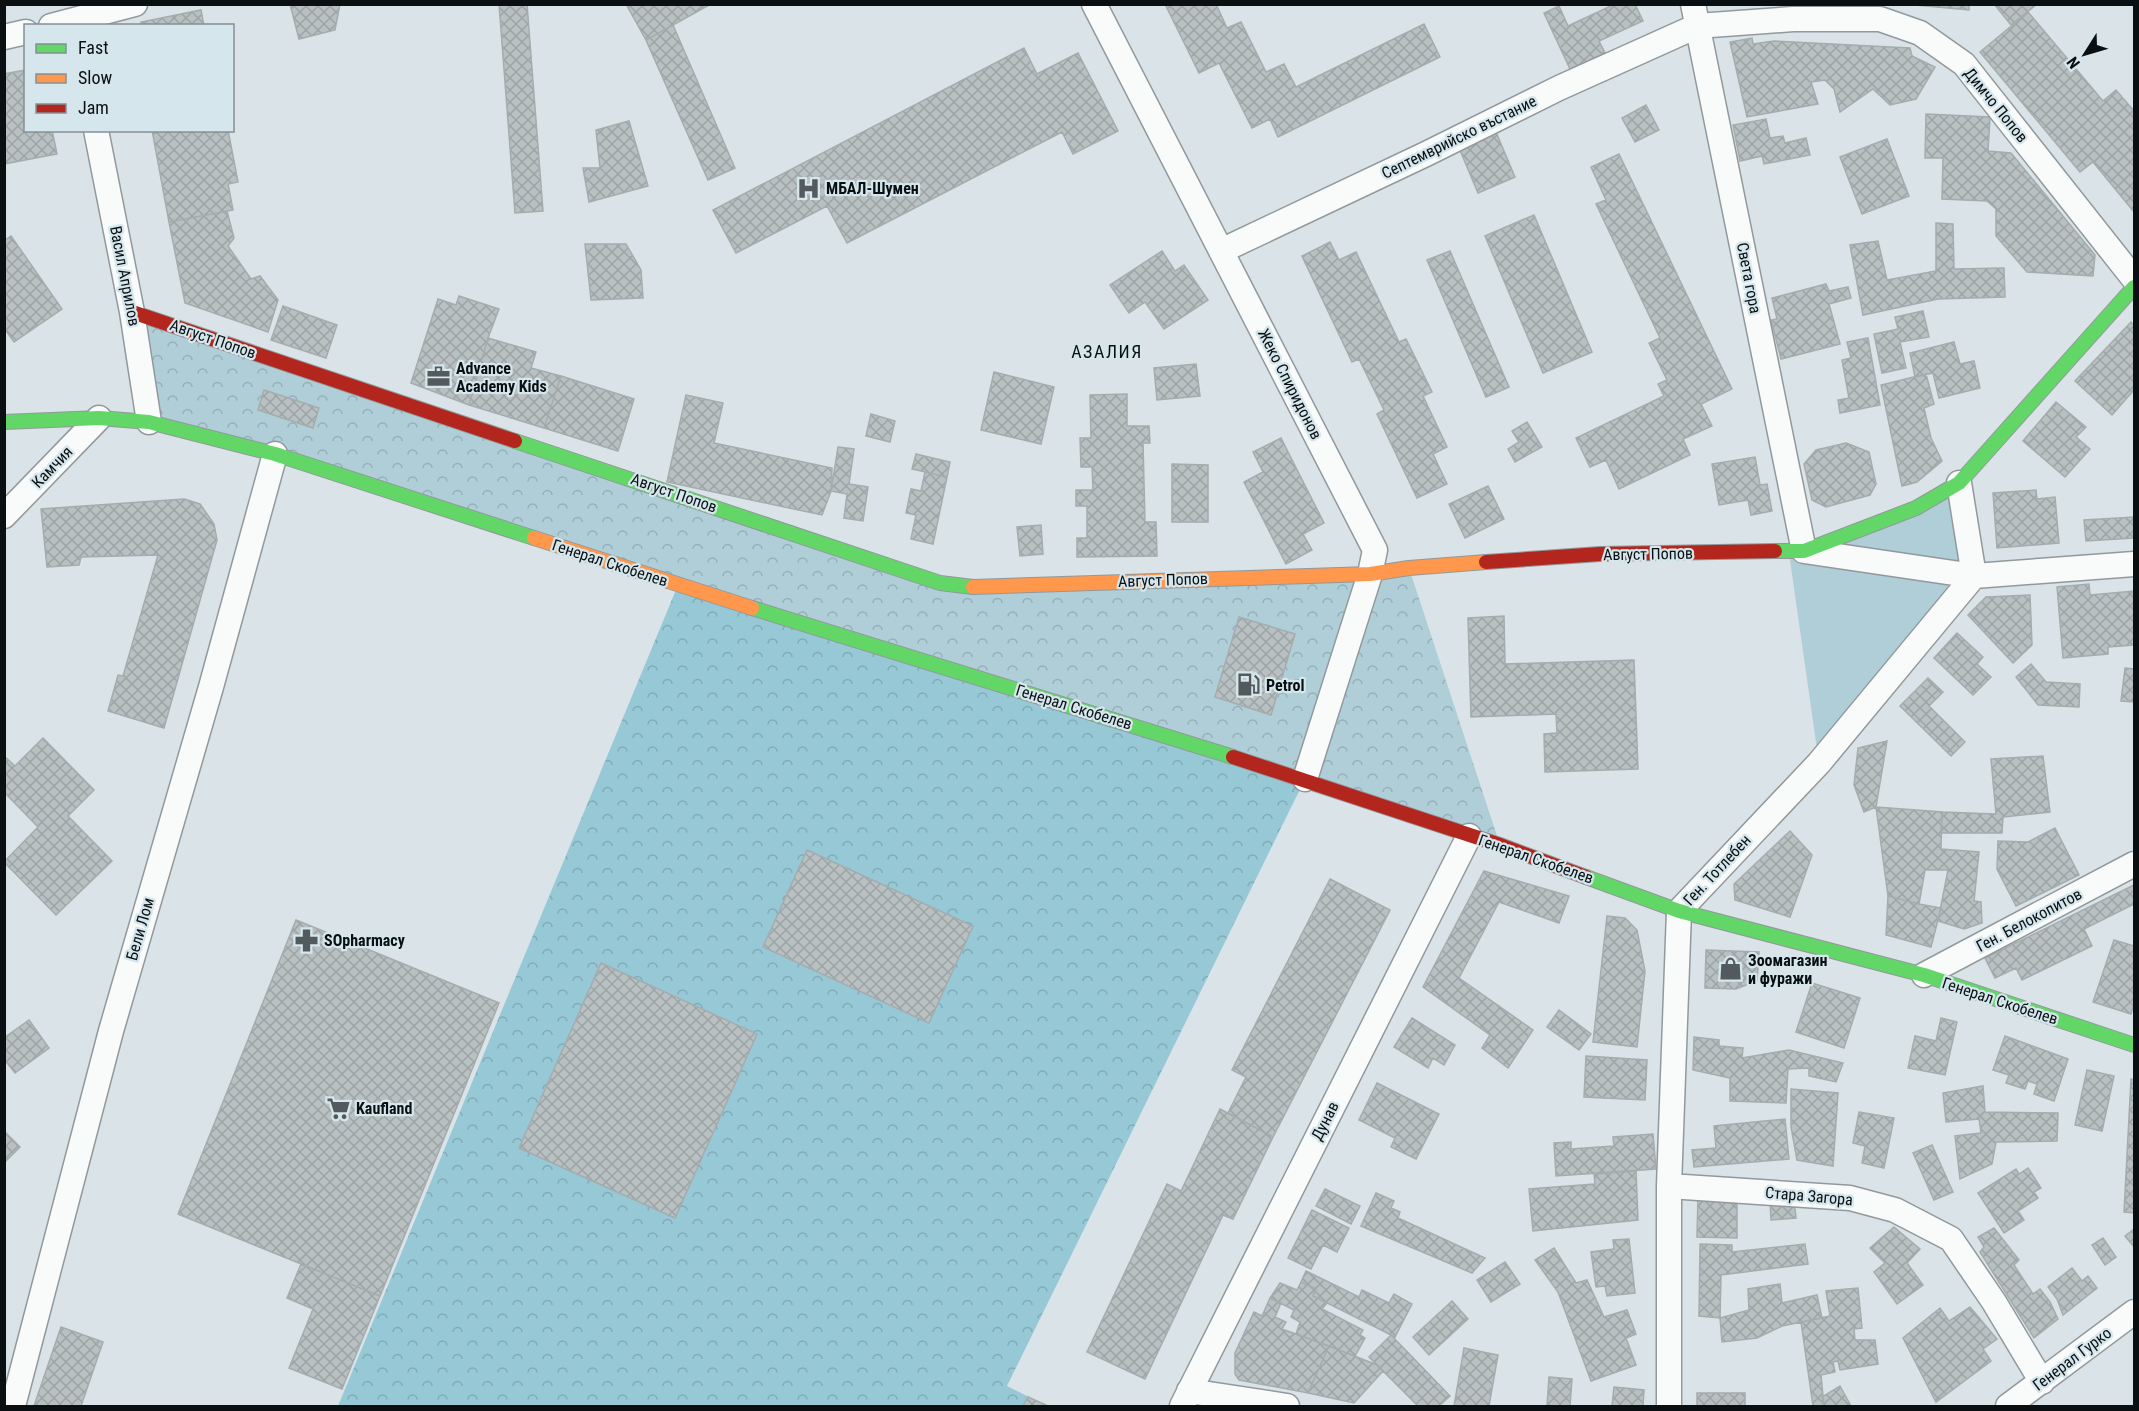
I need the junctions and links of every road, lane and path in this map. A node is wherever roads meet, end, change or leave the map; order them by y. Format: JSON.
{"nodes":[{"id":1,"x":135,"y":4,"type":"edge"},
{"id":2,"x":1094,"y":4,"type":"edge"},
{"id":3,"x":1695,"y":15,"type":"edge"},
{"id":4,"x":74,"y":17,"type":"edge"},
{"id":5,"x":56,"y":24,"type":"edge"},
{"id":6,"x":24,"y":32,"type":"edge"},
{"id":7,"x":4,"y":37,"type":"edge"},
{"id":8,"x":96,"y":132,"type":"edge"},
{"id":9,"x":1221,"y":251,"type":"junction"},
{"id":10,"x":2134,"y":279,"type":"edge"},
{"id":11,"x":2134,"y":286,"type":"edge"},
{"id":12,"x":132,"y":312,"type":"junction"},
{"id":13,"x":99,"y":418,"type":"junction"},
{"id":14,"x":4,"y":422,"type":"edge"},
{"id":15,"x":149,"y":422,"type":"junction"},
{"id":16,"x":276,"y":454,"type":"junction"},
{"id":17,"x":1959,"y":483,"type":"junction"},
{"id":18,"x":4,"y":516,"type":"edge"},
{"id":19,"x":1804,"y":552,"type":"junction"},
{"id":20,"x":2134,"y":564,"type":"edge"},
{"id":21,"x":1370,"y":574,"type":"junction"},
{"id":22,"x":1974,"y":576,"type":"junction"},
{"id":23,"x":1305,"y":779,"type":"junction"},
{"id":24,"x":1469,"y":836,"type":"junction"},
{"id":25,"x":2134,"y":864,"type":"edge"},
{"id":26,"x":1679,"y":910,"type":"junction"},
{"id":27,"x":1924,"y":975,"type":"junction"},
{"id":28,"x":2134,"y":1045,"type":"edge"},
{"id":29,"x":1668,"y":1186,"type":"junction"},
{"id":30,"x":2134,"y":1312,"type":"edge"},
{"id":31,"x":2042,"y":1382,"type":"junction"},
{"id":32,"x":1185,"y":1399,"type":"edge"},
{"id":33,"x":13,"y":1407,"type":"edge"},
{"id":34,"x":1287,"y":1407,"type":"edge"},
{"id":35,"x":1669,"y":1407,"type":"edge"},
{"id":36,"x":2008,"y":1407,"type":"edge"}],
"edges":[{"from":1,"to":4,"type":"street"},
{"from":2,"to":9,"type":"street","name":"Жеко Спиридонов"},
{"from":3,"to":9,"type":"street","name":"Септемврийско въстание"},
{"from":3,"to":10,"type":"street","name":"Димчо Попов"},
{"from":3,"to":19,"type":"street","name":"Света гора"},
{"from":4,"to":5,"type":"street"},
{"from":6,"to":7,"type":"street"},
{"from":8,"to":12,"type":"street","name":"Васил Априлов"},
{"from":9,"to":21,"type":"street","name":"Жеко Спиридонов"},
{"from":11,"to":17,"type":"street","name":"Август Попов"},
{"from":12,"to":15,"type":"street","name":"Васил Априлов"},
{"from":12,"to":21,"type":"street","name":"Август Попов"},
{"from":13,"to":14,"type":"street","name":"Генерал Скобелев"},
{"from":13,"to":15,"type":"street","name":"Генерал Скобелев"},
{"from":13,"to":18,"type":"street","name":"Камчия"},
{"from":15,"to":16,"type":"street","name":"Генерал Скобелев"},
{"from":16,"to":23,"type":"street","name":"Генерал Скобелев"},
{"from":16,"to":33,"type":"street","name":"Бели Лом"},
{"from":17,"to":19,"type":"street","name":"Август Попов"},
{"from":17,"to":22,"type":"street"},
{"from":19,"to":21,"type":"street","name":"Август Попов"},
{"from":19,"to":22,"type":"street"},
{"from":20,"to":22,"type":"street"},
{"from":21,"to":23,"type":"street","name":"Жеко Спиридонов"},
{"from":22,"to":26,"type":"street","name":"Ген. Тотлебен"},
{"from":23,"to":24,"type":"street","name":"Генерал Скобелев"},
{"from":24,"to":26,"type":"street","name":"Генерал Скобелев"},
{"from":24,"to":32,"type":"street","name":"Дунав"},
{"from":25,"to":27,"type":"street","name":"Ген. Белокопитов"},
{"from":26,"to":27,"type":"street","name":"Генерал Скобелев"},
{"from":26,"to":29,"type":"street","name":"Ген. Тотлебен"},
{"from":27,"to":28,"type":"street","name":"Генерал Скобелев"},
{"from":29,"to":31,"type":"street","name":"Стара Загора"},
{"from":29,"to":35,"type":"street","name":"Ген. Тотлебен"},
{"from":30,"to":31,"type":"street","name":"Генерал Гурко"},
{"from":31,"to":36,"type":"street","name":"Генерал Гурко"},
{"from":32,"to":34,"type":"street"}]}
